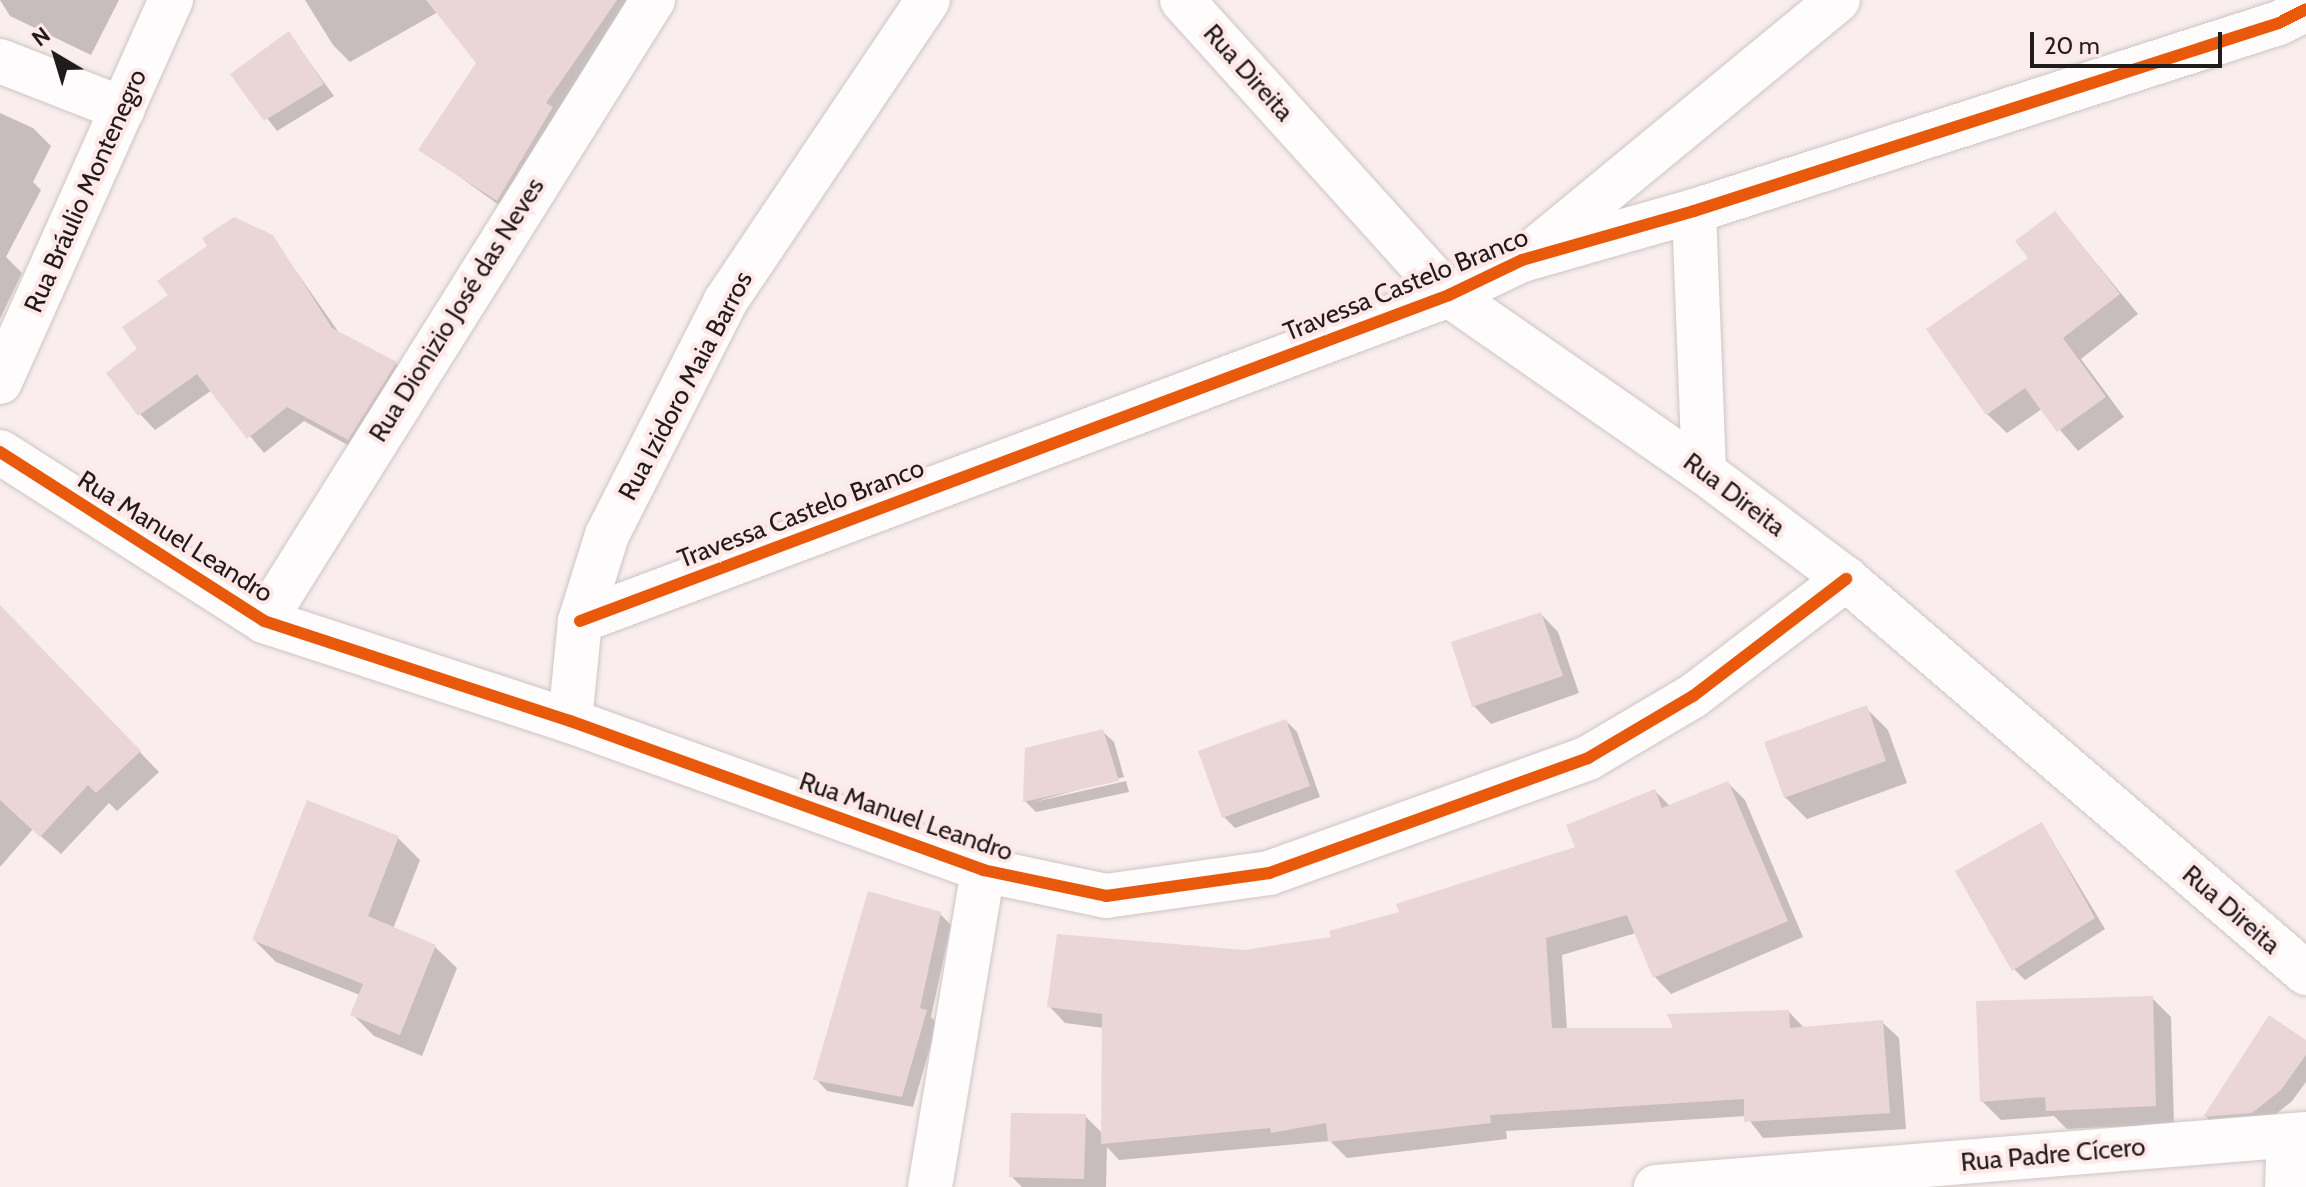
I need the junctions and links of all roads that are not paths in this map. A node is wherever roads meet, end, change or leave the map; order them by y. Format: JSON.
{"nodes":[{"id":1,"x":171,"y":0,"type":"edge"},
{"id":2,"x":653,"y":0,"type":"edge"},
{"id":3,"x":928,"y":0,"type":"edge"},
{"id":4,"x":1182,"y":0,"type":"edge"},
{"id":5,"x":1838,"y":0,"type":"edge"},
{"id":6,"x":2306,"y":9,"type":"edge"},
{"id":7,"x":0,"y":61,"type":"edge"},
{"id":8,"x":123,"y":109,"type":"junction"},
{"id":9,"x":1694,"y":211,"type":"junction"},
{"id":10,"x":1522,"y":260,"type":"junction"},
{"id":11,"x":1449,"y":295,"type":"junction"},
{"id":12,"x":0,"y":382,"type":"edge"},
{"id":13,"x":0,"y":452,"type":"edge"},
{"id":14,"x":1704,"y":472,"type":"junction"},
{"id":15,"x":1846,"y":579,"type":"junction"},
{"id":16,"x":264,"y":621,"type":"junction"},
{"id":17,"x":580,"y":621,"type":"junction"},
{"id":18,"x":570,"y":721,"type":"junction"},
{"id":19,"x":983,"y":870,"type":"junction"},
{"id":20,"x":2306,"y":973,"type":"edge"},
{"id":21,"x":2297,"y":1135,"type":"edge"},
{"id":22,"x":2095,"y":1169,"type":"edge"},
{"id":23,"x":1764,"y":1183,"type":"edge"},
{"id":24,"x":930,"y":1187,"type":"edge"},
{"id":25,"x":1656,"y":1187,"type":"edge"},
{"id":26,"x":2287,"y":1187,"type":"edge"}],
"edges":[{"from":1,"to":8,"type":"street","name":"Rua Bráulio Montenegro"},
{"from":2,"to":16,"type":"street","name":"Rua Dionizio José das Neves"},
{"from":3,"to":17,"type":"street","name":"Rua Izidoro Maia Barros"},
{"from":4,"to":11,"type":"street","name":"Rua Direita"},
{"from":5,"to":10,"type":"street"},
{"from":6,"to":9,"type":"street","name":"Travessa Castelo Branco"},
{"from":7,"to":8,"type":"street"},
{"from":8,"to":12,"type":"street","name":"Rua Bráulio Montenegro"},
{"from":9,"to":10,"type":"street","name":"Travessa Castelo Branco"},
{"from":9,"to":14,"type":"street"},
{"from":10,"to":11,"type":"street","name":"Travessa Castelo Branco"},
{"from":11,"to":14,"type":"street","name":"Rua Direita"},
{"from":11,"to":17,"type":"street","name":"Travessa Castelo Branco"},
{"from":13,"to":16,"type":"street","name":"Rua Manuel Leandro"},
{"from":14,"to":15,"type":"street","name":"Rua Direita"},
{"from":15,"to":19,"type":"street","name":"Rua Manuel Leandro"},
{"from":15,"to":20,"type":"street","name":"Rua Direita"},
{"from":16,"to":18,"type":"street","name":"Rua Manuel Leandro"},
{"from":17,"to":18,"type":"street","name":"Rua Izidoro Maia Barros"},
{"from":18,"to":19,"type":"street","name":"Rua Manuel Leandro"},
{"from":19,"to":24,"type":"street"},
{"from":21,"to":22,"type":"street","name":"Rua Padre Cícero"},
{"from":21,"to":26,"type":"street"},
{"from":22,"to":23,"type":"street","name":"Rua Padre Cícero"},
{"from":23,"to":25,"type":"street","name":"Rua Padre Cícero"}]}
